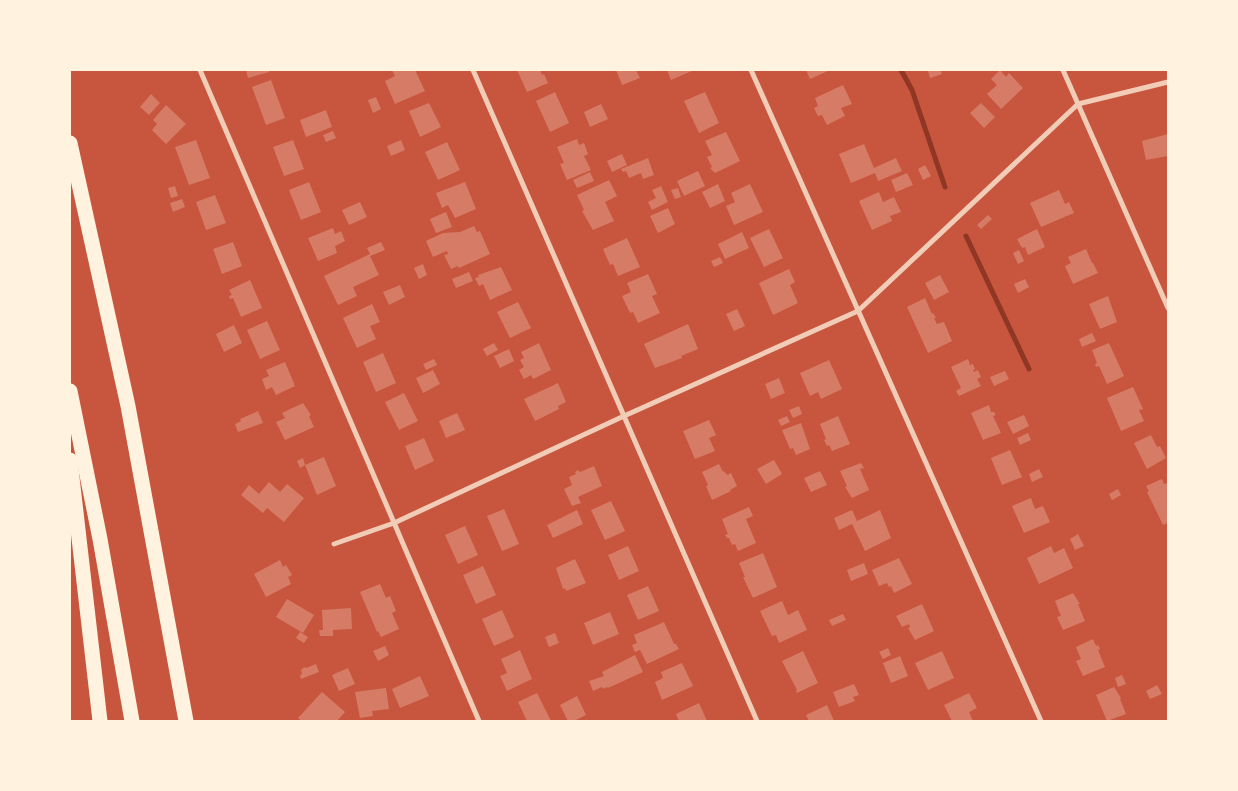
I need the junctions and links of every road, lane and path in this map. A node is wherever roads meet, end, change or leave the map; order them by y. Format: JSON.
{"nodes":[{"id":1,"x":200,"y":70,"type":"edge"},
{"id":2,"x":473,"y":70,"type":"edge"},
{"id":3,"x":751,"y":70,"type":"edge"},
{"id":4,"x":1063,"y":70,"type":"edge"},
{"id":5,"x":1168,"y":82,"type":"edge"},
{"id":6,"x":1078,"y":104,"type":"junction"},
{"id":7,"x":70,"y":143,"type":"edge"},
{"id":8,"x":1168,"y":308,"type":"edge"},
{"id":9,"x":858,"y":311,"type":"junction"},
{"id":10,"x":70,"y":391,"type":"edge"},
{"id":11,"x":624,"y":416,"type":"junction"},
{"id":12,"x":70,"y":460,"type":"edge"},
{"id":13,"x":394,"y":523,"type":"junction"},
{"id":14,"x":334,"y":544,"type":"dead end"},
{"id":15,"x":476,"y":720,"type":"edge"},
{"id":16,"x":100,"y":721,"type":"edge"},
{"id":17,"x":132,"y":721,"type":"edge"},
{"id":18,"x":186,"y":721,"type":"edge"},
{"id":19,"x":757,"y":721,"type":"edge"},
{"id":20,"x":1041,"y":721,"type":"edge"}],
"edges":[{"from":1,"to":13,"type":"street"},
{"from":2,"to":11,"type":"street"},
{"from":3,"to":9,"type":"street"},
{"from":4,"to":6,"type":"street"},
{"from":5,"to":6,"type":"street"},
{"from":6,"to":8,"type":"street"},
{"from":6,"to":9,"type":"street"},
{"from":7,"to":18,"type":"highway"},
{"from":9,"to":11,"type":"street"},
{"from":9,"to":20,"type":"street"},
{"from":10,"to":17,"type":"highway"},
{"from":11,"to":13,"type":"street"},
{"from":11,"to":19,"type":"street"},
{"from":12,"to":16,"type":"highway"},
{"from":13,"to":14,"type":"street"},
{"from":13,"to":15,"type":"street"}]}
